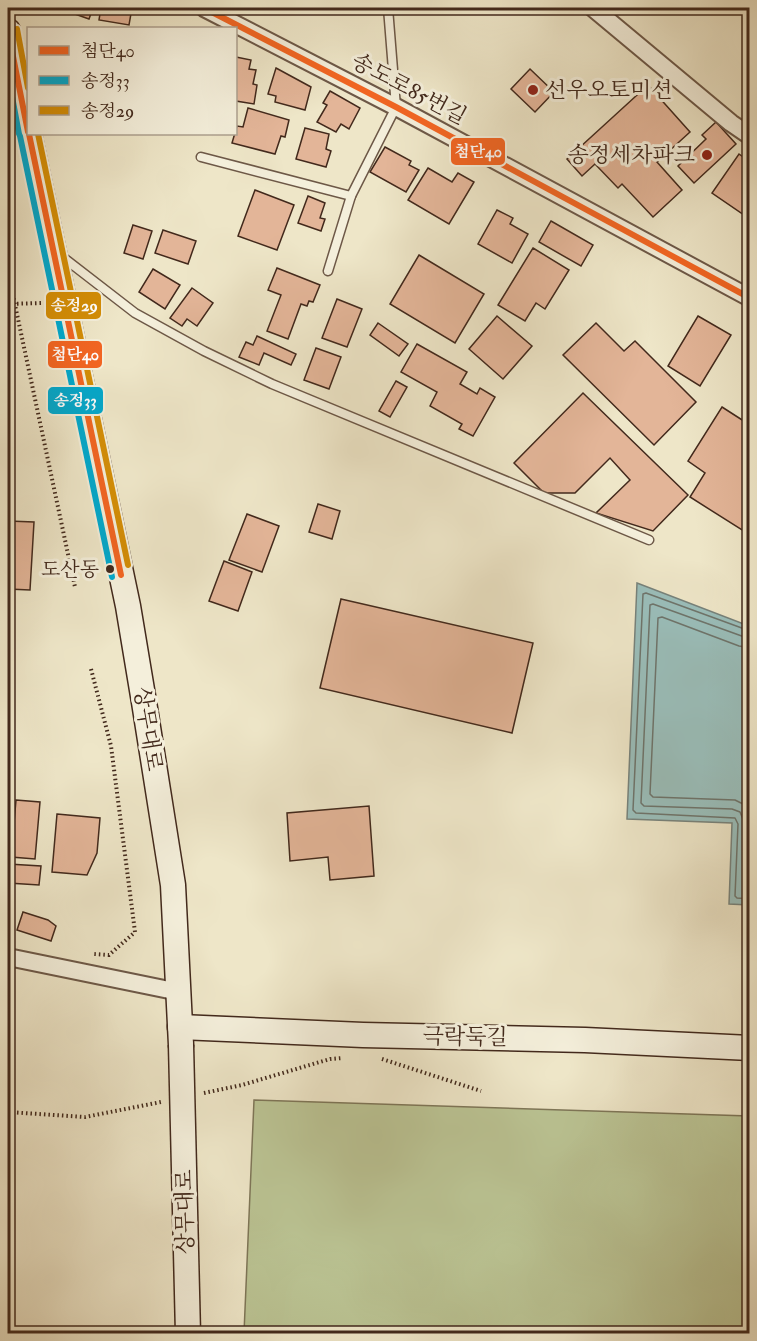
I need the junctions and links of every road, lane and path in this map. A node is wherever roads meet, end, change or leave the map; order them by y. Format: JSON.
{"nodes":[{"id":1,"x":204,"y":8,"type":"edge"},
{"id":2,"x":388,"y":8,"type":"edge"},
{"id":3,"x":593,"y":8,"type":"edge"},
{"id":4,"x":8,"y":31,"type":"edge"},
{"id":5,"x":396,"y":107,"type":"junction"},
{"id":6,"x":27,"y":123,"type":"edge"},
{"id":7,"x":29,"y":135,"type":"edge"},
{"id":8,"x":750,"y":136,"type":"edge"},
{"id":9,"x":201,"y":157,"type":"dead end"},
{"id":10,"x":351,"y":196,"type":"junction"},
{"id":11,"x":53,"y":250,"type":"junction"},
{"id":12,"x":328,"y":271,"type":"dead end"},
{"id":13,"x":8,"y":272,"type":"edge"},
{"id":14,"x":750,"y":298,"type":"edge"},
{"id":15,"x":63,"y":302,"type":"junction"},
{"id":16,"x":14,"y":303,"type":"junction"},
{"id":17,"x":8,"y":304,"type":"edge"},
{"id":18,"x":649,"y":540,"type":"dead end"},
{"id":19,"x":75,"y":587,"type":"dead end"},
{"id":20,"x":91,"y":669,"type":"dead end"},
{"id":21,"x":90,"y":954,"type":"dead end"},
{"id":22,"x":8,"y":957,"type":"edge"},
{"id":23,"x":179,"y":992,"type":"junction"},
{"id":24,"x":180,"y":1036,"type":"junction"},
{"id":25,"x":750,"y":1048,"type":"edge"},
{"id":26,"x":348,"y":1058,"type":"dead end"},
{"id":27,"x":374,"y":1059,"type":"dead end"},
{"id":28,"x":481,"y":1091,"type":"dead end"},
{"id":29,"x":197,"y":1094,"type":"dead end"},
{"id":30,"x":163,"y":1101,"type":"dead end"},
{"id":31,"x":8,"y":1112,"type":"edge"},
{"id":32,"x":189,"y":1334,"type":"edge"}],
"edges":[{"from":1,"to":5,"type":"street","name":"송도로85번길"},
{"from":2,"to":5,"type":"lane"},
{"from":3,"to":8,"type":"street"},
{"from":4,"to":6,"type":"main road","name":"상무대로"},
{"from":5,"to":10,"type":"lane"},
{"from":5,"to":14,"type":"street","name":"송도로85번길"},
{"from":7,"to":11,"type":"main road","name":"상무대로"},
{"from":9,"to":10,"type":"lane"},
{"from":10,"to":12,"type":"lane"},
{"from":11,"to":15,"type":"main road","name":"상무대로"},
{"from":11,"to":18,"type":"lane"},
{"from":13,"to":16,"type":"path"},
{"from":15,"to":16,"type":"path"},
{"from":15,"to":23,"type":"main road","name":"상무대로"},
{"from":16,"to":17,"type":"path"},
{"from":16,"to":19,"type":"path"},
{"from":20,"to":21,"type":"path"},
{"from":22,"to":23,"type":"street"},
{"from":23,"to":24,"type":"main road","name":"상무대로"},
{"from":24,"to":25,"type":"main road","name":"극락둑길"},
{"from":24,"to":32,"type":"main road","name":"상무대로","bridge":true},
{"from":26,"to":29,"type":"path"},
{"from":27,"to":28,"type":"path"},
{"from":30,"to":31,"type":"path"}]}
